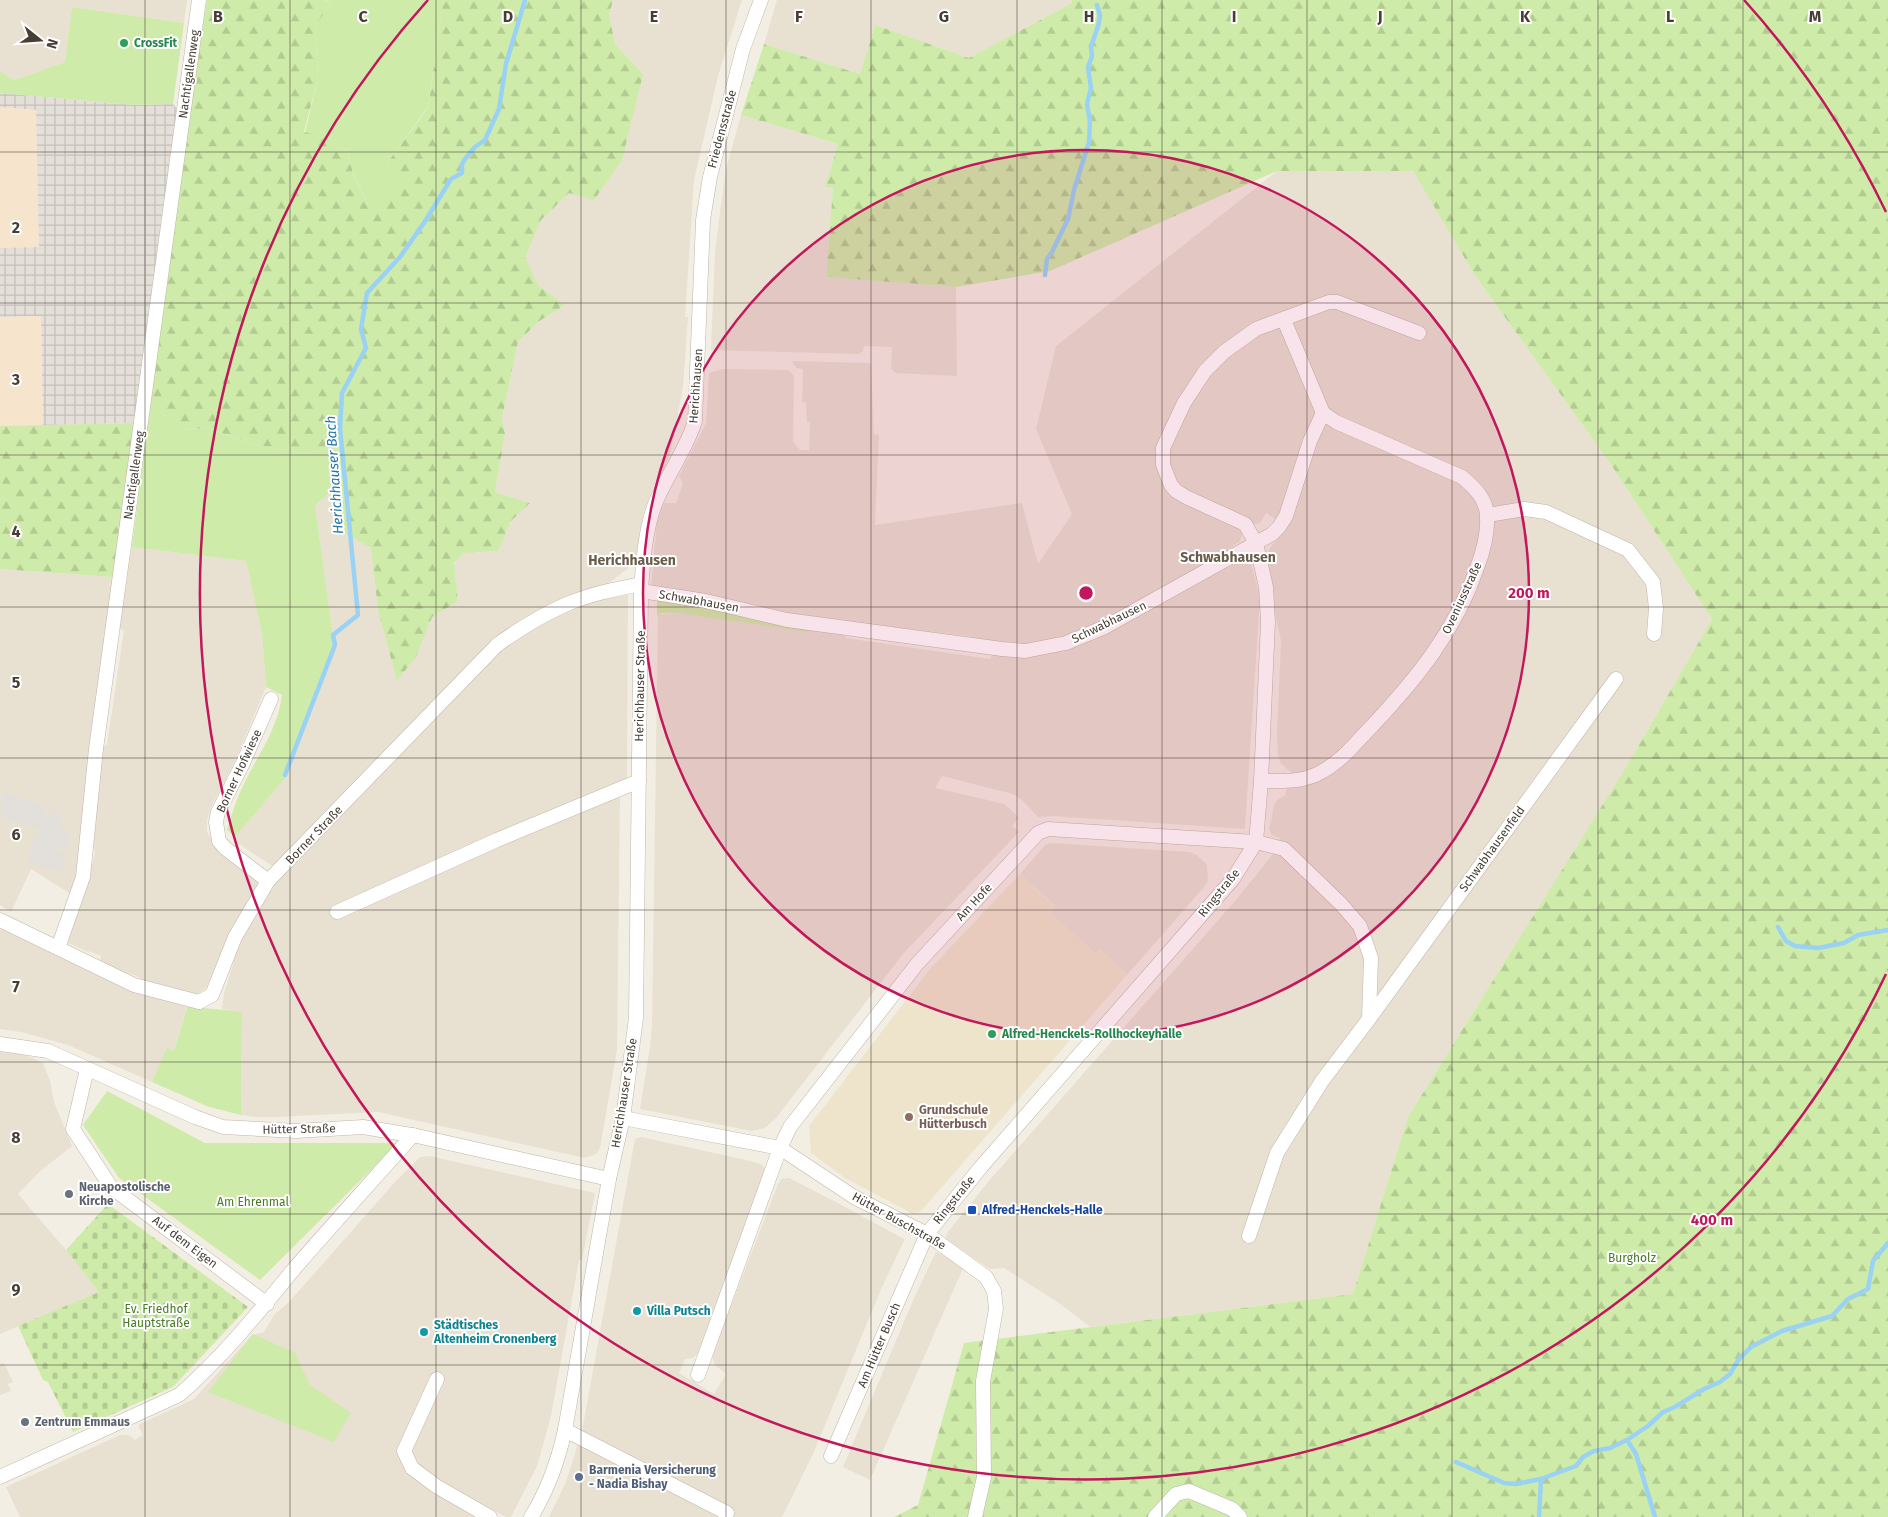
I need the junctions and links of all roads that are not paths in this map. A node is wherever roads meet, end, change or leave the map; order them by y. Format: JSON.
{"nodes":[{"id":1,"x":199,"y":0,"type":"edge"},
{"id":2,"x":761,"y":0,"type":"edge"},
{"id":3,"x":702,"y":261,"type":"joint"},
{"id":4,"x":1284,"y":320,"type":"junction"},
{"id":5,"x":1419,"y":334,"type":"dead end"},
{"id":6,"x":1323,"y":413,"type":"junction"},
{"id":7,"x":1488,"y":515,"type":"junction"},
{"id":8,"x":1256,"y":543,"type":"junction"},
{"id":9,"x":641,"y":587,"type":"junction"},
{"id":10,"x":1654,"y":634,"type":"dead end"},
{"id":11,"x":1616,"y":680,"type":"dead end"},
{"id":12,"x":271,"y":699,"type":"dead end"},
{"id":13,"x":639,"y":781,"type":"junction"},
{"id":14,"x":1261,"y":781,"type":"junction"},
{"id":15,"x":1256,"y":842,"type":"junction"},
{"id":16,"x":268,"y":881,"type":"junction"},
{"id":17,"x":337,"y":912,"type":"dead end"},
{"id":18,"x":0,"y":920,"type":"edge"},
{"id":19,"x":58,"y":948,"type":"junction"},
{"id":20,"x":1369,"y":1019,"type":"junction"},
{"id":21,"x":0,"y":1044,"type":"edge"},
{"id":22,"x":87,"y":1069,"type":"junction"},
{"id":23,"x":623,"y":1118,"type":"junction"},
{"id":24,"x":413,"y":1135,"type":"junction"},
{"id":25,"x":780,"y":1148,"type":"junction"},
{"id":26,"x":609,"y":1180,"type":"junction"},
{"id":27,"x":927,"y":1234,"type":"junction"},
{"id":28,"x":1249,"y":1236,"type":"dead end"},
{"id":29,"x":267,"y":1304,"type":"junction"},
{"id":30,"x":698,"y":1375,"type":"dead end"},
{"id":31,"x":437,"y":1379,"type":"dead end"},
{"id":32,"x":565,"y":1430,"type":"junction"},
{"id":33,"x":831,"y":1456,"type":"dead end"},
{"id":34,"x":0,"y":1478,"type":"edge"},
{"id":35,"x":727,"y":1513,"type":"dead end"},
{"id":36,"x":490,"y":1517,"type":"edge"},
{"id":37,"x":531,"y":1517,"type":"edge"},
{"id":38,"x":975,"y":1517,"type":"edge"},
{"id":39,"x":1155,"y":1517,"type":"edge"},
{"id":40,"x":1240,"y":1517,"type":"edge"}],
"edges":[{"from":1,"to":19,"type":"street","name":"Nachtigallenweg"},
{"from":2,"to":3,"type":"street","name":"Friedensstraße"},
{"from":3,"to":9,"type":"street","name":"Herichhausen"},
{"from":4,"to":5,"type":"street"},
{"from":4,"to":6,"type":"street"},
{"from":4,"to":8,"type":"street","name":"Ringstraße"},
{"from":6,"to":7,"type":"street"},
{"from":6,"to":8,"type":"street","name":"Schwabhausen"},
{"from":7,"to":10,"type":"street"},
{"from":7,"to":14,"type":"street","name":"Oveniusstraße"},
{"from":8,"to":9,"type":"street","name":"Schwabhausen"},
{"from":8,"to":14,"type":"street","name":"Ringstraße"},
{"from":9,"to":13,"type":"street","name":"Herichhauser Straße"},
{"from":9,"to":16,"type":"street","name":"Borner Straße"},
{"from":11,"to":20,"type":"street","name":"Schwabhausenfeld"},
{"from":12,"to":16,"type":"street","name":"Borner Hofwiese"},
{"from":13,"to":17,"type":"street"},
{"from":13,"to":23,"type":"street","name":"Herichhauser Straße"},
{"from":14,"to":15,"type":"street","name":"Ringstraße"},
{"from":15,"to":20,"type":"street"},
{"from":15,"to":25,"type":"street","name":"Am Hofe"},
{"from":15,"to":27,"type":"street","name":"Ringstraße"},
{"from":16,"to":19,"type":"street","name":"Borner Straße"},
{"from":18,"to":19,"type":"street","name":"Borner Straße"},
{"from":20,"to":28,"type":"street","name":"Schwabhausenfeld"},
{"from":21,"to":22,"type":"street","name":"Hütter Straße"},
{"from":22,"to":24,"type":"street","name":"Hütter Straße"},
{"from":22,"to":29,"type":"street","name":"Auf dem Eigen"},
{"from":23,"to":25,"type":"street","name":"Hütter Buschstraße"},
{"from":23,"to":26,"type":"street","name":"Herichhauser Straße"},
{"from":24,"to":26,"type":"street","name":"Hütter Straße"},
{"from":24,"to":29,"type":"street"},
{"from":25,"to":27,"type":"street","name":"Hütter Buschstraße"},
{"from":25,"to":30,"type":"street"},
{"from":26,"to":32,"type":"street","name":"Herichhauser Straße"},
{"from":27,"to":33,"type":"street","name":"Am Hütter Busch"},
{"from":27,"to":38,"type":"street","name":"Hütter Buschstraße"},
{"from":29,"to":34,"type":"street"},
{"from":31,"to":36,"type":"street"},
{"from":32,"to":35,"type":"street"},
{"from":32,"to":37,"type":"street","name":"Herichhauser Straße"},
{"from":39,"to":40,"type":"street"}]}
